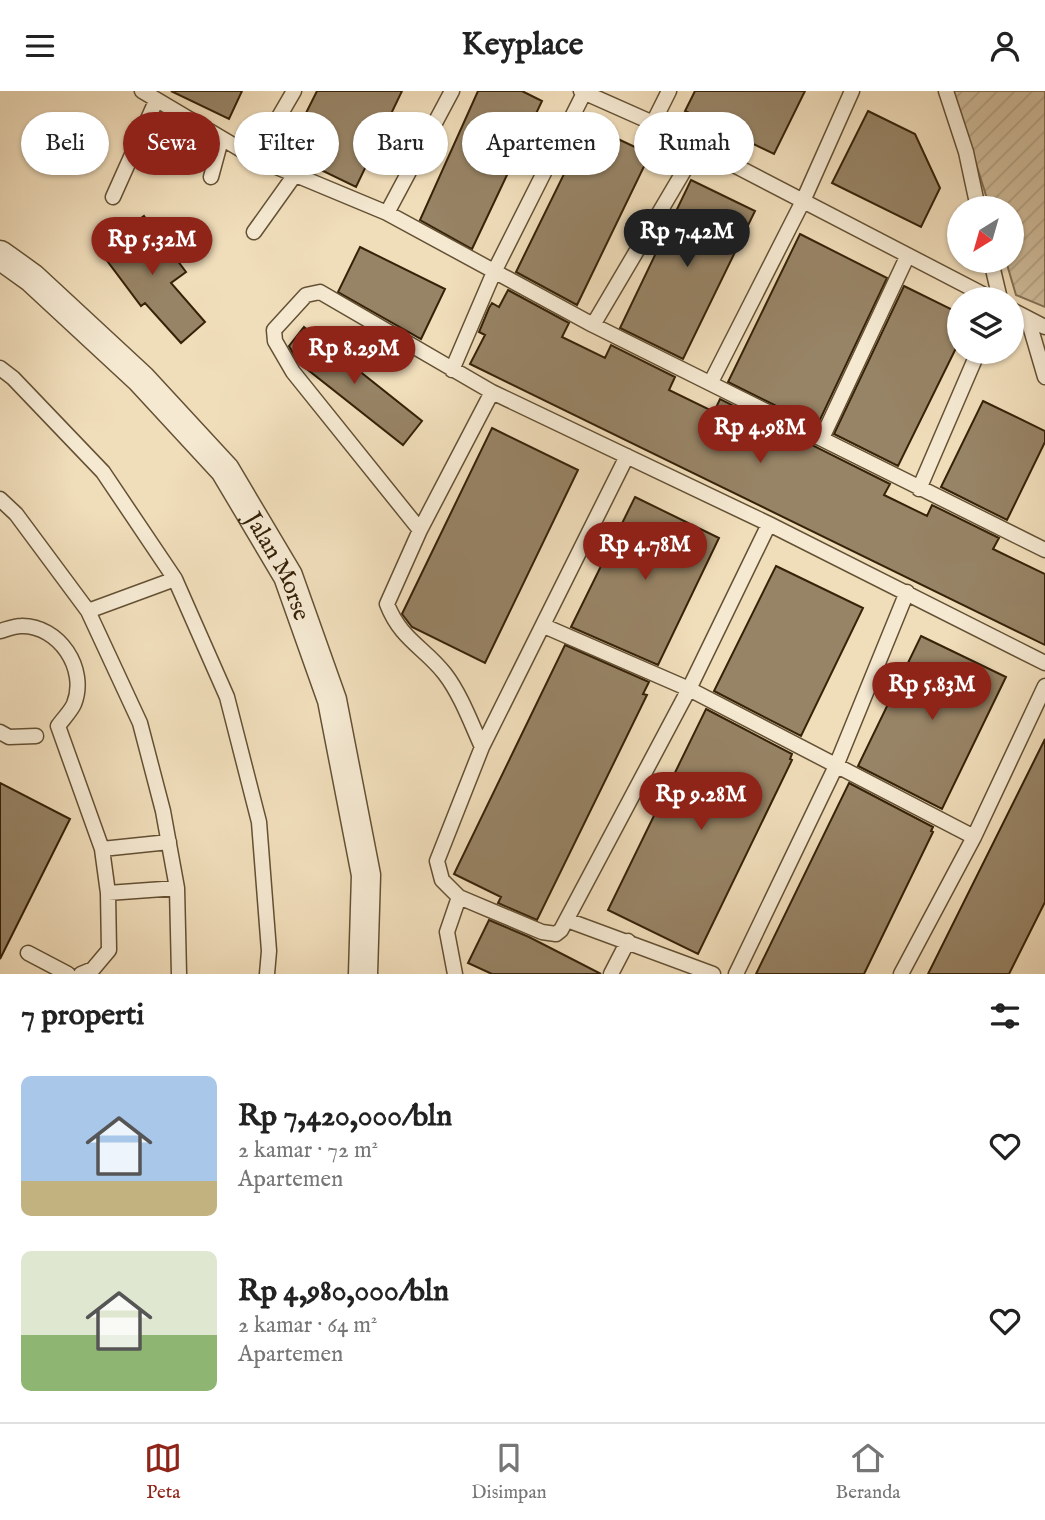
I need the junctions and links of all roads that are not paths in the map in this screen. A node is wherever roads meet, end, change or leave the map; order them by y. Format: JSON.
{"nodes":[{"id":1,"x":142,"y":91,"type":"edge"},
{"id":2,"x":293,"y":91,"type":"edge"},
{"id":3,"x":452,"y":91,"type":"edge"},
{"id":4,"x":669,"y":91,"type":"edge"},
{"id":5,"x":852,"y":91,"type":"edge"},
{"id":6,"x":946,"y":91,"type":"edge"},
{"id":7,"x":583,"y":92,"type":"edge"},
{"id":8,"x":156,"y":101,"type":"junction"},
{"id":9,"x":175,"y":112,"type":"edge"},
{"id":10,"x":281,"y":112,"type":"edge"},
{"id":11,"x":658,"y":112,"type":"edge"},
{"id":12,"x":634,"y":115,"type":"edge"},
{"id":13,"x":220,"y":139,"type":"edge"},
{"id":14,"x":234,"y":147,"type":"edge"},
{"id":15,"x":681,"y":175,"type":"edge"},
{"id":16,"x":752,"y":175,"type":"edge"},
{"id":17,"x":294,"y":176,"type":"joint"},
{"id":18,"x":975,"y":196,"type":"edge"},
{"id":19,"x":113,"y":197,"type":"dead end"},
{"id":20,"x":803,"y":201,"type":"junction"},
{"id":21,"x":387,"y":213,"type":"junction"},
{"id":22,"x":254,"y":232,"type":"dead end"},
{"id":23,"x":0,"y":255,"type":"edge"},
{"id":24,"x":907,"y":257,"type":"junction"},
{"id":25,"x":494,"y":272,"type":"junction"},
{"id":26,"x":968,"y":287,"type":"edge"},
{"id":27,"x":1024,"y":317,"type":"edge"},
{"id":28,"x":1028,"y":319,"type":"junction"},
{"id":29,"x":593,"y":325,"type":"junction"},
{"id":30,"x":1045,"y":327,"type":"edge"},
{"id":31,"x":973,"y":364,"type":"edge"},
{"id":32,"x":0,"y":368,"type":"edge"},
{"id":33,"x":453,"y":370,"type":"junction"},
{"id":34,"x":1045,"y":377,"type":"edge"},
{"id":35,"x":711,"y":382,"type":"junction"},
{"id":36,"x":492,"y":392,"type":"junction"},
{"id":37,"x":822,"y":438,"type":"junction"},
{"id":38,"x":627,"y":456,"type":"junction"},
{"id":39,"x":919,"y":489,"type":"junction"},
{"id":40,"x":0,"y":499,"type":"edge"},
{"id":41,"x":769,"y":524,"type":"junction"},
{"id":42,"x":420,"y":530,"type":"junction"},
{"id":43,"x":1045,"y":550,"type":"edge"},
{"id":44,"x":174,"y":579,"type":"junction"},
{"id":45,"x":907,"y":593,"type":"junction"},
{"id":46,"x":88,"y":611,"type":"junction"},
{"id":47,"x":544,"y":626,"type":"junction"},
{"id":48,"x":0,"y":631,"type":"edge"},
{"id":49,"x":1045,"y":663,"type":"edge"},
{"id":50,"x":1045,"y":686,"type":"edge"},
{"id":51,"x":689,"y":689,"type":"junction"},
{"id":52,"x":0,"y":732,"type":"edge"},
{"id":53,"x":36,"y":736,"type":"dead end"},
{"id":54,"x":482,"y":747,"type":"junction"},
{"id":55,"x":835,"y":766,"type":"junction"},
{"id":56,"x":974,"y":837,"type":"junction"},
{"id":57,"x":169,"y":842,"type":"junction"},
{"id":58,"x":102,"y":849,"type":"junction"},
{"id":59,"x":177,"y":888,"type":"junction"},
{"id":60,"x":108,"y":893,"type":"junction"},
{"id":61,"x":458,"y":897,"type":"junction"},
{"id":62,"x":567,"y":920,"type":"junction"},
{"id":63,"x":628,"y":941,"type":"junction"},
{"id":64,"x":28,"y":953,"type":"dead end"},
{"id":65,"x":68,"y":974,"type":"edge"},
{"id":66,"x":81,"y":974,"type":"edge"},
{"id":67,"x":178,"y":974,"type":"edge"},
{"id":68,"x":267,"y":974,"type":"edge"},
{"id":69,"x":363,"y":974,"type":"edge"},
{"id":70,"x":455,"y":974,"type":"edge"},
{"id":71,"x":611,"y":974,"type":"edge"},
{"id":72,"x":713,"y":974,"type":"edge"},
{"id":73,"x":736,"y":974,"type":"edge"},
{"id":74,"x":901,"y":974,"type":"edge"}],
"edges":[{"from":1,"to":8,"type":"lane"},
{"from":2,"to":10,"type":"lane"},
{"from":3,"to":21,"type":"lane"},
{"from":4,"to":11,"type":"lane"},
{"from":5,"to":20,"type":"lane"},
{"from":6,"to":18,"type":"lane"},
{"from":7,"to":12,"type":"lane"},
{"from":7,"to":25,"type":"lane"},
{"from":8,"to":9,"type":"lane"},
{"from":8,"to":19,"type":"lane"},
{"from":13,"to":14,"type":"lane"},
{"from":15,"to":29,"type":"lane"},
{"from":16,"to":20,"type":"lane"},
{"from":17,"to":21,"type":"lane"},
{"from":17,"to":22,"type":"lane"},
{"from":20,"to":24,"type":"lane"},
{"from":20,"to":35,"type":"lane"},
{"from":21,"to":25,"type":"lane"},
{"from":23,"to":69,"type":"street","name":"Jalan Morse"},
{"from":24,"to":26,"type":"lane"},
{"from":24,"to":37,"type":"lane"},
{"from":25,"to":29,"type":"lane"},
{"from":25,"to":33,"type":"lane"},
{"from":27,"to":28,"type":"lane"},
{"from":28,"to":30,"type":"lane"},
{"from":28,"to":34,"type":"lane"},
{"from":29,"to":35,"type":"lane"},
{"from":31,"to":39,"type":"lane"},
{"from":32,"to":44,"type":"lane"},
{"from":33,"to":36,"type":"lane"},
{"from":33,"to":42,"type":"lane"},
{"from":35,"to":37,"type":"lane"},
{"from":36,"to":38,"type":"lane"},
{"from":36,"to":42,"type":"lane"},
{"from":37,"to":39,"type":"lane"},
{"from":38,"to":41,"type":"lane"},
{"from":38,"to":47,"type":"lane"},
{"from":39,"to":43,"type":"lane"},
{"from":40,"to":46,"type":"lane"},
{"from":41,"to":45,"type":"lane"},
{"from":41,"to":51,"type":"lane"},
{"from":42,"to":54,"type":"lane"},
{"from":44,"to":46,"type":"lane"},
{"from":44,"to":68,"type":"lane"},
{"from":45,"to":49,"type":"lane"},
{"from":45,"to":55,"type":"lane"},
{"from":46,"to":57,"type":"lane"},
{"from":47,"to":51,"type":"lane"},
{"from":47,"to":54,"type":"lane"},
{"from":48,"to":58,"type":"lane"},
{"from":50,"to":56,"type":"lane"},
{"from":51,"to":55,"type":"lane"},
{"from":51,"to":62,"type":"lane"},
{"from":52,"to":53,"type":"lane"},
{"from":54,"to":61,"type":"lane"},
{"from":55,"to":56,"type":"lane"},
{"from":55,"to":73,"type":"lane"},
{"from":56,"to":74,"type":"lane"},
{"from":57,"to":58,"type":"lane"},
{"from":57,"to":59,"type":"lane"},
{"from":58,"to":60,"type":"lane"},
{"from":59,"to":60,"type":"lane"},
{"from":59,"to":67,"type":"lane"},
{"from":60,"to":66,"type":"lane"},
{"from":61,"to":62,"type":"lane"},
{"from":61,"to":70,"type":"lane"},
{"from":62,"to":63,"type":"lane"},
{"from":63,"to":71,"type":"lane"},
{"from":63,"to":72,"type":"lane"},
{"from":64,"to":65,"type":"lane"}]}
